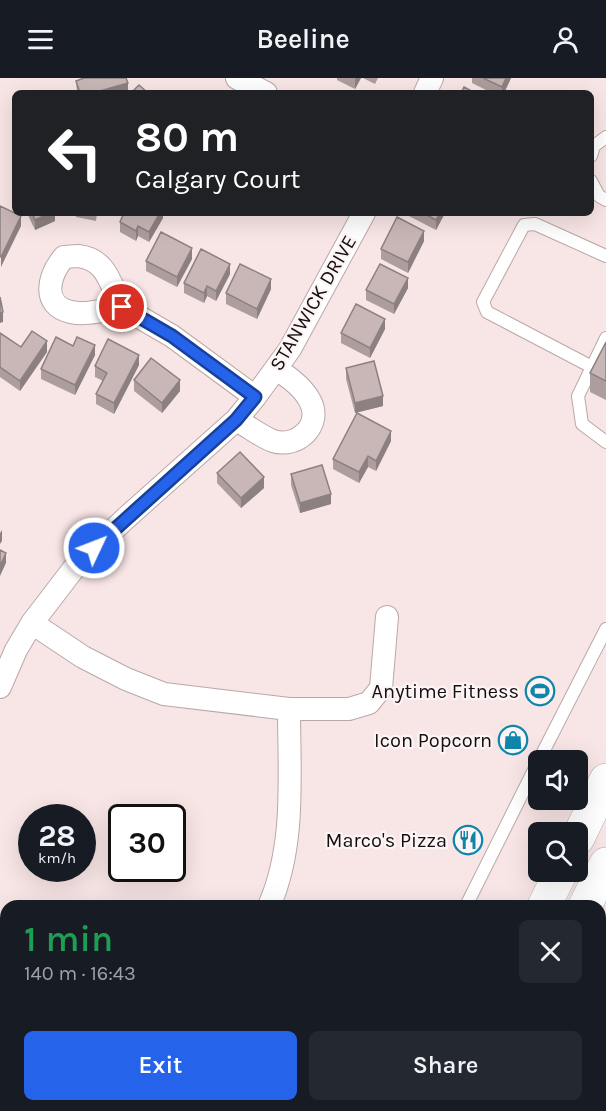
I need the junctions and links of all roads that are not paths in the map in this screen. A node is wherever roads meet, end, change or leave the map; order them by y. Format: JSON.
{"nodes":[{"id":1,"x":237,"y":78,"type":"edge"},
{"id":2,"x":260,"y":90,"type":"edge"},
{"id":3,"x":594,"y":187,"type":"edge"},
{"id":4,"x":606,"y":200,"type":"edge"},
{"id":5,"x":362,"y":216,"type":"edge"},
{"id":6,"x":606,"y":256,"type":"edge"},
{"id":7,"x":122,"y":307,"type":"dead end"},
{"id":8,"x":606,"y":338,"type":"edge"},
{"id":9,"x":592,"y":367,"type":"junction"},
{"id":10,"x":276,"y":369,"type":"junction"},
{"id":11,"x":255,"y":397,"type":"junction"},
{"id":12,"x":236,"y":420,"type":"junction"},
{"id":13,"x":606,"y":442,"type":"edge"},
{"id":14,"x":387,"y":617,"type":"dead end"},
{"id":15,"x":32,"y":623,"type":"junction"},
{"id":16,"x":606,"y":629,"type":"edge"},
{"id":17,"x":0,"y":687,"type":"edge"},
{"id":18,"x":289,"y":709,"type":"junction"},
{"id":19,"x":545,"y":750,"type":"edge"},
{"id":20,"x":606,"y":780,"type":"edge"},
{"id":21,"x":528,"y":783,"type":"edge"},
{"id":22,"x":586,"y":822,"type":"edge"},
{"id":23,"x":606,"y":864,"type":"edge"},
{"id":24,"x":556,"y":882,"type":"edge"},
{"id":25,"x":271,"y":900,"type":"edge"},
{"id":26,"x":469,"y":900,"type":"edge"},
{"id":27,"x":547,"y":900,"type":"edge"},
{"id":28,"x":588,"y":900,"type":"edge"}],
"edges":[{"from":1,"to":2,"type":"street"},
{"from":3,"to":4,"type":"lane"},
{"from":5,"to":10,"type":"street","name":"STANWICK DRIVE"},
{"from":6,"to":9,"type":"lane"},
{"from":7,"to":11,"type":"street"},
{"from":8,"to":9,"type":"lane"},
{"from":9,"to":13,"type":"lane"},
{"from":10,"to":11,"type":"street","name":"STANWICK DRIVE"},
{"from":10,"to":12,"type":"street"},
{"from":11,"to":12,"type":"street","name":"STANWICK DRIVE"},
{"from":12,"to":15,"type":"street","name":"STANWICK DRIVE"},
{"from":14,"to":18,"type":"street"},
{"from":15,"to":17,"type":"street","name":"STANWICK DRIVE"},
{"from":15,"to":18,"type":"street"},
{"from":16,"to":19,"type":"lane"},
{"from":18,"to":25,"type":"street"},
{"from":20,"to":22,"type":"main road"},
{"from":21,"to":26,"type":"lane"},
{"from":23,"to":28,"type":"main road"},
{"from":24,"to":27,"type":"main road"}]}
